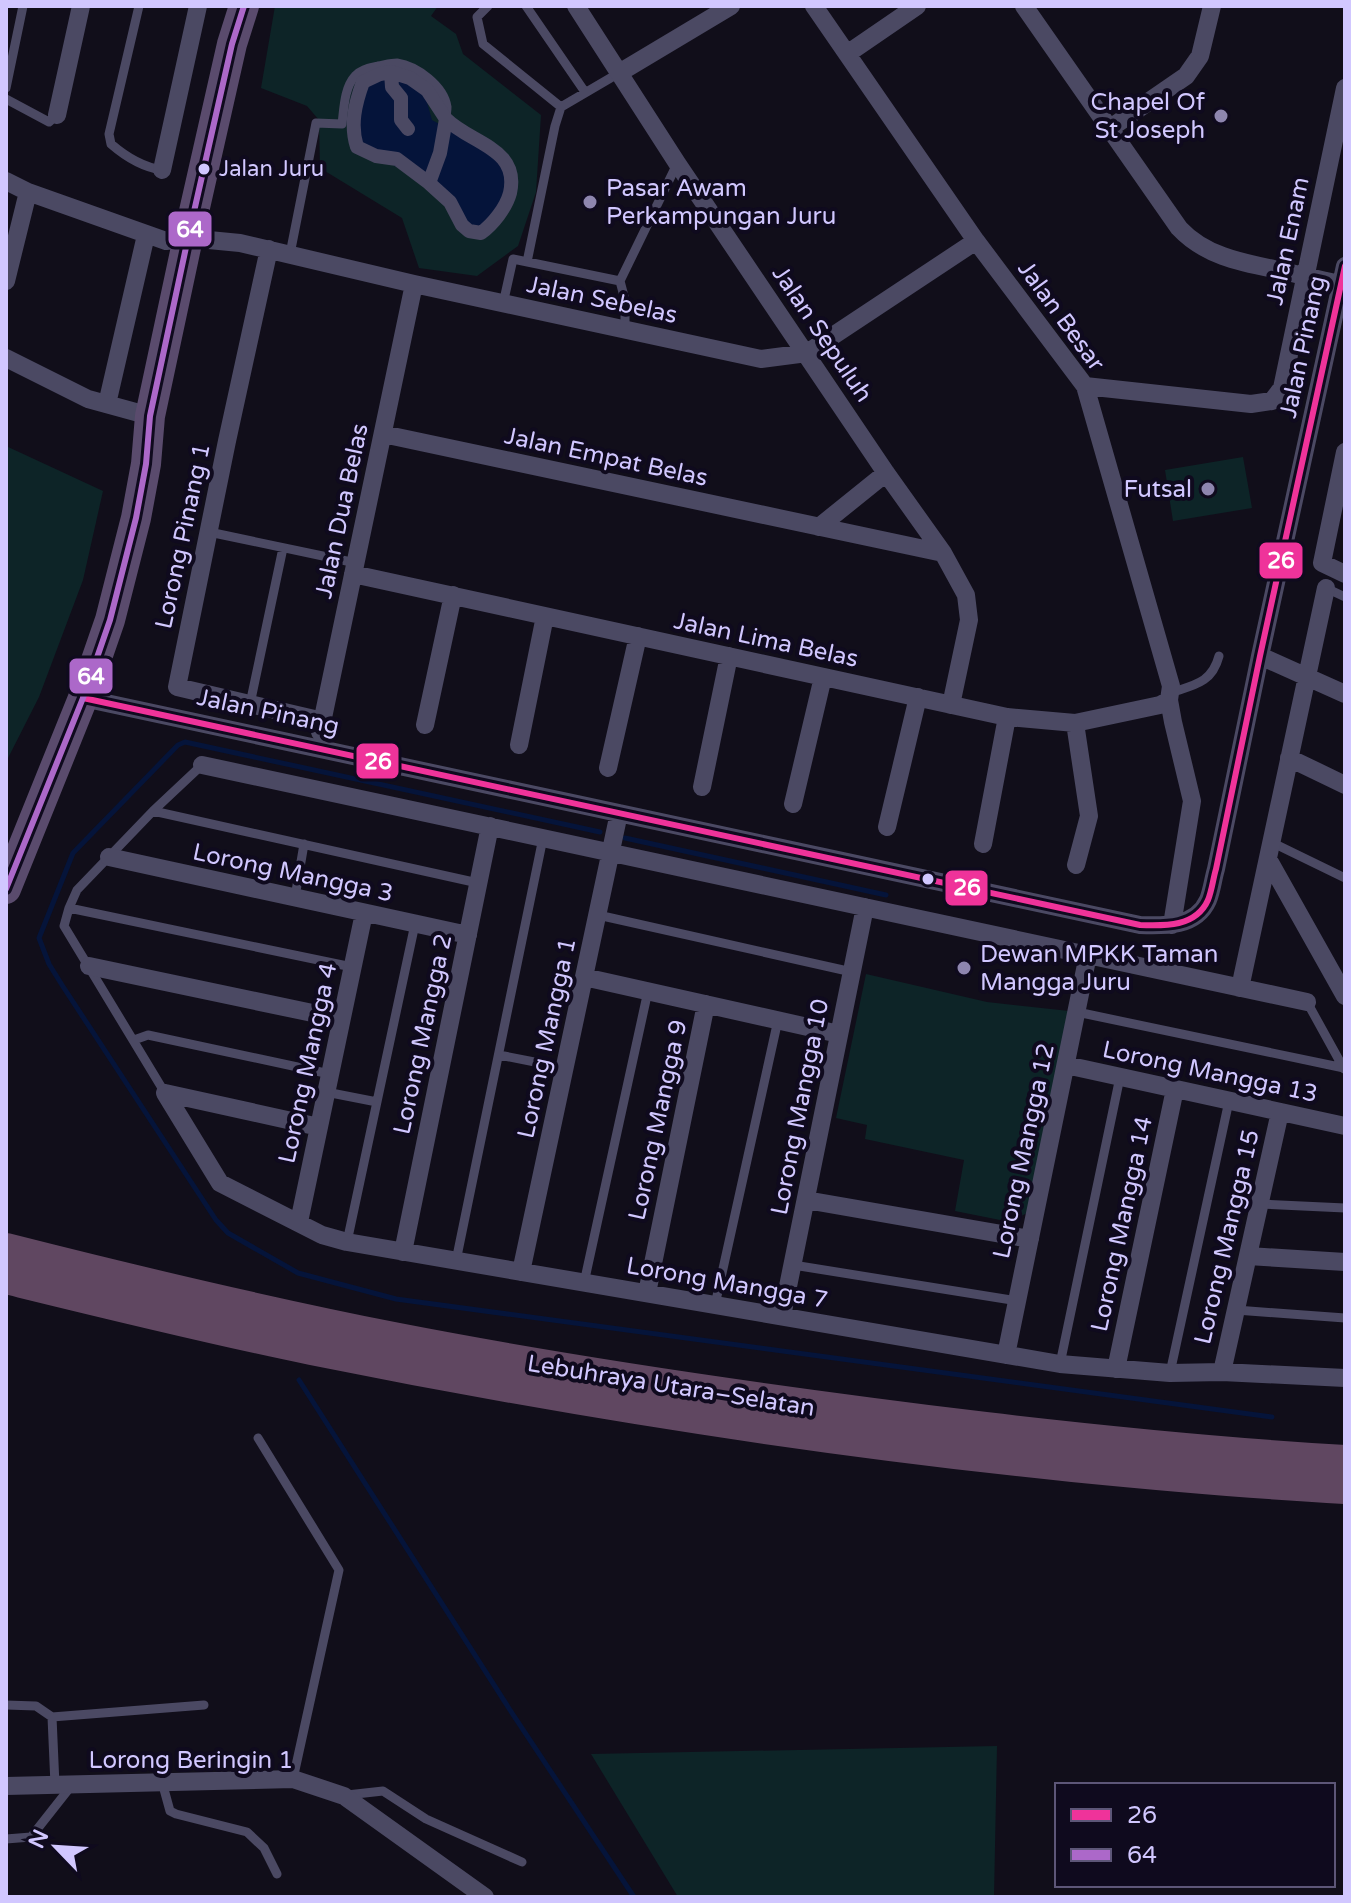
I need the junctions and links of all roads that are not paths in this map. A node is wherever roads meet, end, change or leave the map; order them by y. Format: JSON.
{"nodes":[{"id":1,"x":23,"y":6,"type":"edge"},
{"id":2,"x":81,"y":6,"type":"edge"},
{"id":3,"x":139,"y":6,"type":"edge"},
{"id":4,"x":198,"y":6,"type":"edge"},
{"id":5,"x":244,"y":6,"type":"edge"},
{"id":6,"x":488,"y":6,"type":"edge"},
{"id":7,"x":526,"y":6,"type":"edge"},
{"id":8,"x":576,"y":6,"type":"edge"},
{"id":9,"x":731,"y":6,"type":"edge"},
{"id":10,"x":814,"y":6,"type":"edge"},
{"id":11,"x":917,"y":6,"type":"edge"},
{"id":12,"x":1024,"y":6,"type":"edge"},
{"id":13,"x":1212,"y":6,"type":"edge"},
{"id":14,"x":847,"y":54,"type":"junction"},
{"id":15,"x":391,"y":72,"type":"junction"},
{"id":16,"x":619,"y":73,"type":"junction"},
{"id":17,"x":6,"y":88,"type":"edge"},
{"id":18,"x":1345,"y":88,"type":"edge"},
{"id":19,"x":585,"y":92,"type":"junction"},
{"id":20,"x":6,"y":99,"type":"edge"},
{"id":21,"x":561,"y":107,"type":"junction"},
{"id":22,"x":57,"y":115,"type":"joint"},
{"id":23,"x":446,"y":119,"type":"junction"},
{"id":24,"x":408,"y":129,"type":"dead end"},
{"id":25,"x":1109,"y":129,"type":"junction"},
{"id":26,"x":677,"y":163,"type":"junction"},
{"id":27,"x":162,"y":170,"type":"joint"},
{"id":28,"x":6,"y":181,"type":"edge"},
{"id":29,"x":429,"y":183,"type":"junction"},
{"id":30,"x":28,"y":192,"type":"junction"},
{"id":31,"x":146,"y":235,"type":"junction"},
{"id":32,"x":188,"y":238,"type":"junction"},
{"id":33,"x":11,"y":241,"type":"edge"},
{"id":34,"x":976,"y":241,"type":"junction"},
{"id":35,"x":269,"y":249,"type":"junction"},
{"id":36,"x":290,"y":254,"type":"junction"},
{"id":37,"x":527,"y":262,"type":"junction"},
{"id":38,"x":1343,"y":275,"type":"edge"},
{"id":39,"x":1305,"y":276,"type":"junction"},
{"id":40,"x":6,"y":281,"type":"edge"},
{"id":41,"x":620,"y":281,"type":"junction"},
{"id":42,"x":414,"y":284,"type":"junction"},
{"id":43,"x":503,"y":304,"type":"junction"},
{"id":44,"x":625,"y":330,"type":"junction"},
{"id":45,"x":807,"y":353,"type":"junction"},
{"id":46,"x":6,"y":358,"type":"edge"},
{"id":47,"x":1085,"y":386,"type":"junction"},
{"id":48,"x":107,"y":404,"type":"junction"},
{"id":49,"x":150,"y":416,"type":"junction"},
{"id":50,"x":383,"y":434,"type":"junction"},
{"id":51,"x":1345,"y":452,"type":"edge"},
{"id":52,"x":886,"y":473,"type":"junction"},
{"id":53,"x":819,"y":527,"type":"junction"},
{"id":54,"x":209,"y":532,"type":"junction"},
{"id":55,"x":283,"y":548,"type":"junction"},
{"id":56,"x":943,"y":553,"type":"junction"},
{"id":57,"x":355,"y":568,"type":"junction"},
{"id":58,"x":1345,"y":574,"type":"edge"},
{"id":59,"x":1326,"y":588,"type":"joint"},
{"id":60,"x":453,"y":595,"type":"junction"},
{"id":61,"x":1345,"y":597,"type":"edge"},
{"id":62,"x":545,"y":616,"type":"junction"},
{"id":63,"x":638,"y":636,"type":"junction"},
{"id":64,"x":729,"y":656,"type":"junction"},
{"id":65,"x":1219,"y":656,"type":"dead end"},
{"id":66,"x":1260,"y":656,"type":"junction"},
{"id":67,"x":1307,"y":676,"type":"junction"},
{"id":68,"x":823,"y":677,"type":"junction"},
{"id":69,"x":1345,"y":694,"type":"edge"},
{"id":70,"x":1170,"y":696,"type":"junction"},
{"id":71,"x":918,"y":697,"type":"junction"},
{"id":72,"x":83,"y":698,"type":"junction"},
{"id":73,"x":250,"y":704,"type":"junction"},
{"id":74,"x":951,"y":705,"type":"junction"},
{"id":75,"x":1007,"y":717,"type":"junction"},
{"id":76,"x":323,"y":721,"type":"junction"},
{"id":77,"x":1075,"y":723,"type":"junction"},
{"id":78,"x":425,"y":725,"type":"dead end"},
{"id":79,"x":519,"y":745,"type":"dead end"},
{"id":80,"x":317,"y":747,"type":"junction"},
{"id":81,"x":1289,"y":758,"type":"junction"},
{"id":82,"x":202,"y":765,"type":"joint"},
{"id":83,"x":608,"y":768,"type":"dead end"},
{"id":84,"x":1345,"y":785,"type":"edge"},
{"id":85,"x":702,"y":787,"type":"dead end"},
{"id":86,"x":793,"y":804,"type":"dead end"},
{"id":87,"x":153,"y":811,"type":"junction"},
{"id":88,"x":619,"y":813,"type":"junction"},
{"id":89,"x":490,"y":826,"type":"junction"},
{"id":90,"x":887,"y":827,"type":"dead end"},
{"id":91,"x":543,"y":838,"type":"junction"},
{"id":92,"x":304,"y":844,"type":"junction"},
{"id":93,"x":983,"y":844,"type":"dead end"},
{"id":94,"x":1269,"y":850,"type":"junction"},
{"id":95,"x":611,"y":852,"type":"junction"},
{"id":96,"x":109,"y":857,"type":"junction"},
{"id":97,"x":1076,"y":865,"type":"dead end"},
{"id":98,"x":1345,"y":878,"type":"edge"},
{"id":99,"x":478,"y":883,"type":"junction"},
{"id":100,"x":6,"y":889,"type":"edge"},
{"id":101,"x":295,"y":897,"type":"junction"},
{"id":102,"x":1258,"y":905,"type":"junction"},
{"id":103,"x":865,"y":907,"type":"junction"},
{"id":104,"x":1296,"y":907,"type":"junction"},
{"id":105,"x":69,"y":908,"type":"junction"},
{"id":106,"x":364,"y":913,"type":"junction"},
{"id":107,"x":598,"y":915,"type":"junction"},
{"id":108,"x":415,"y":924,"type":"junction"},
{"id":109,"x":1172,"y":925,"type":"junction"},
{"id":110,"x":468,"y":935,"type":"junction"},
{"id":111,"x":1088,"y":955,"type":"junction"},
{"id":112,"x":1323,"y":957,"type":"junction"},
{"id":113,"x":89,"y":966,"type":"junction"},
{"id":114,"x":352,"y":967,"type":"junction"},
{"id":115,"x":1345,"y":968,"type":"edge"},
{"id":116,"x":852,"y":972,"type":"junction"},
{"id":117,"x":584,"y":977,"type":"junction"},
{"id":118,"x":1240,"y":988,"type":"junction"},
{"id":119,"x":648,"y":991,"type":"junction"},
{"id":120,"x":1345,"y":996,"type":"edge"},
{"id":121,"x":1307,"y":1002,"type":"joint"},
{"id":122,"x":706,"y":1004,"type":"junction"},
{"id":123,"x":1077,"y":1012,"type":"junction"},
{"id":124,"x":341,"y":1019,"type":"junction"},
{"id":125,"x":778,"y":1020,"type":"junction"},
{"id":126,"x":839,"y":1034,"type":"junction"},
{"id":127,"x":134,"y":1040,"type":"junction"},
{"id":128,"x":499,"y":1055,"type":"junction"},
{"id":129,"x":1066,"y":1065,"type":"junction"},
{"id":130,"x":565,"y":1068,"type":"junction"},
{"id":131,"x":1344,"y":1070,"type":"edge"},
{"id":132,"x":1120,"y":1077,"type":"junction"},
{"id":133,"x":328,"y":1083,"type":"junction"},
{"id":134,"x":1175,"y":1089,"type":"junction"},
{"id":135,"x":165,"y":1093,"type":"junction"},
{"id":136,"x":1229,"y":1101,"type":"junction"},
{"id":137,"x":377,"y":1102,"type":"junction"},
{"id":138,"x":1280,"y":1112,"type":"junction"},
{"id":139,"x":1345,"y":1126,"type":"edge"},
{"id":140,"x":319,"y":1127,"type":"junction"},
{"id":141,"x":806,"y":1200,"type":"junction"},
{"id":142,"x":1259,"y":1204,"type":"junction"},
{"id":143,"x":1345,"y":1208,"type":"edge"},
{"id":144,"x":299,"y":1222,"type":"junction"},
{"id":145,"x":1030,"y":1239,"type":"junction"},
{"id":146,"x":347,"y":1242,"type":"junction"},
{"id":147,"x":6,"y":1250,"type":"edge"},
{"id":148,"x":403,"y":1252,"type":"junction"},
{"id":149,"x":1248,"y":1256,"type":"junction"},
{"id":150,"x":456,"y":1261,"type":"junction"},
{"id":151,"x":1345,"y":1262,"type":"edge"},
{"id":152,"x":793,"y":1265,"type":"junction"},
{"id":153,"x":521,"y":1272,"type":"junction"},
{"id":154,"x":6,"y":1277,"type":"edge"},
{"id":155,"x":584,"y":1283,"type":"junction"},
{"id":156,"x":647,"y":1293,"type":"junction"},
{"id":157,"x":1018,"y":1301,"type":"junction"},
{"id":158,"x":715,"y":1305,"type":"junction"},
{"id":159,"x":1236,"y":1310,"type":"junction"},
{"id":160,"x":782,"y":1316,"type":"junction"},
{"id":161,"x":1345,"y":1318,"type":"edge"},
{"id":162,"x":1006,"y":1355,"type":"junction"},
{"id":163,"x":1060,"y":1364,"type":"junction"},
{"id":164,"x":1116,"y":1369,"type":"junction"},
{"id":165,"x":1222,"y":1372,"type":"junction"},
{"id":166,"x":1170,"y":1373,"type":"junction"},
{"id":167,"x":1345,"y":1378,"type":"edge"},
{"id":168,"x":258,"y":1438,"type":"dead end"},
{"id":169,"x":1345,"y":1462,"type":"edge"},
{"id":170,"x":1345,"y":1487,"type":"edge"},
{"id":171,"x":6,"y":1705,"type":"edge"},
{"id":172,"x":204,"y":1705,"type":"dead end"},
{"id":173,"x":52,"y":1717,"type":"junction"},
{"id":174,"x":293,"y":1779,"type":"junction"},
{"id":175,"x":162,"y":1782,"type":"junction"},
{"id":176,"x":64,"y":1785,"type":"junction"},
{"id":177,"x":6,"y":1786,"type":"edge"},
{"id":178,"x":344,"y":1796,"type":"junction"},
{"id":179,"x":6,"y":1839,"type":"edge"},
{"id":180,"x":522,"y":1862,"type":"dead end"},
{"id":181,"x":277,"y":1874,"type":"dead end"},
{"id":182,"x":485,"y":1897,"type":"edge"}],
"edges":[{"from":1,"to":17,"type":"lane"},
{"from":2,"to":22,"type":"street"},
{"from":3,"to":27,"type":"lane"},
{"from":4,"to":27,"type":"street"},
{"from":5,"to":32,"type":"main road"},
{"from":6,"to":21,"type":"lane"},
{"from":7,"to":19,"type":"lane"},
{"from":8,"to":16,"type":"street","name":"Jalan Sepuluh"},
{"from":9,"to":16,"type":"street"},
{"from":10,"to":14,"type":"street","name":"Jalan Besar"},
{"from":11,"to":14,"type":"street"},
{"from":12,"to":25,"type":"street"},
{"from":13,"to":25,"type":"street"},
{"from":14,"to":34,"type":"street","name":"Jalan Besar"},
{"from":15,"to":23,"type":"street"},
{"from":15,"to":24,"type":"street"},
{"from":15,"to":29,"type":"street"},
{"from":16,"to":19,"type":"lane"},
{"from":16,"to":26,"type":"street","name":"Jalan Sepuluh"},
{"from":18,"to":39,"type":"street","name":"Jalan Enam"},
{"from":19,"to":21,"type":"lane"},
{"from":20,"to":22,"type":"lane"},
{"from":21,"to":37,"type":"lane"},
{"from":23,"to":29,"type":"street"},
{"from":23,"to":29,"type":"street"},
{"from":23,"to":36,"type":"lane"},
{"from":25,"to":39,"type":"street"},
{"from":26,"to":41,"type":"lane"},
{"from":26,"to":45,"type":"street","name":"Jalan Sepuluh"},
{"from":28,"to":30,"type":"street","name":"Jalan Sebelas"},
{"from":30,"to":31,"type":"street","name":"Jalan Sebelas"},
{"from":30,"to":33,"type":"street"},
{"from":31,"to":32,"type":"street","name":"Jalan Sebelas"},
{"from":31,"to":48,"type":"street"},
{"from":32,"to":35,"type":"street","name":"Jalan Sebelas"},
{"from":32,"to":49,"type":"main road"},
{"from":33,"to":40,"type":"street"},
{"from":34,"to":45,"type":"street","name":"Jalan Sebelas"},
{"from":34,"to":47,"type":"street","name":"Jalan Besar"},
{"from":35,"to":36,"type":"street","name":"Jalan Sebelas"},
{"from":35,"to":54,"type":"street","name":"Lorong Pinang 1"},
{"from":36,"to":42,"type":"street","name":"Jalan Sebelas"},
{"from":37,"to":41,"type":"lane"},
{"from":37,"to":43,"type":"lane"},
{"from":38,"to":39,"type":"street"},
{"from":38,"to":66,"type":"street","name":"Jalan Pinang"},
{"from":39,"to":47,"type":"street","name":"Jalan Enam"},
{"from":41,"to":44,"type":"lane"},
{"from":42,"to":43,"type":"street","name":"Jalan Sebelas"},
{"from":42,"to":50,"type":"street","name":"Jalan Dua Belas"},
{"from":43,"to":44,"type":"street","name":"Jalan Sebelas"},
{"from":44,"to":45,"type":"street","name":"Jalan Sebelas"},
{"from":45,"to":52,"type":"street","name":"Jalan Sepuluh"},
{"from":46,"to":48,"type":"street"},
{"from":47,"to":70,"type":"street","name":"Jalan Besar"},
{"from":48,"to":49,"type":"street"},
{"from":49,"to":72,"type":"main road"},
{"from":50,"to":53,"type":"street","name":"Jalan Empat Belas"},
{"from":50,"to":57,"type":"street","name":"Jalan Dua Belas"},
{"from":51,"to":58,"type":"street"},
{"from":52,"to":53,"type":"street"},
{"from":52,"to":56,"type":"street","name":"Jalan Sepuluh"},
{"from":53,"to":56,"type":"street","name":"Jalan Empat Belas"},
{"from":54,"to":55,"type":"lane"},
{"from":54,"to":73,"type":"street","name":"Lorong Pinang 1"},
{"from":55,"to":57,"type":"lane"},
{"from":55,"to":73,"type":"lane"},
{"from":56,"to":74,"type":"street","name":"Jalan Sepuluh"},
{"from":57,"to":60,"type":"street","name":"Jalan Lima Belas"},
{"from":57,"to":76,"type":"street","name":"Jalan Dua Belas"},
{"from":59,"to":61,"type":"lane"},
{"from":59,"to":67,"type":"street"},
{"from":60,"to":62,"type":"street","name":"Jalan Lima Belas"},
{"from":60,"to":78,"type":"street"},
{"from":62,"to":63,"type":"street","name":"Jalan Lima Belas"},
{"from":62,"to":79,"type":"street"},
{"from":63,"to":64,"type":"street","name":"Jalan Lima Belas"},
{"from":63,"to":83,"type":"street"},
{"from":64,"to":68,"type":"street","name":"Jalan Lima Belas"},
{"from":64,"to":85,"type":"street"},
{"from":65,"to":70,"type":"lane"},
{"from":66,"to":67,"type":"street"},
{"from":66,"to":109,"type":"street","name":"Jalan Pinang"},
{"from":67,"to":69,"type":"street"},
{"from":67,"to":81,"type":"street"},
{"from":68,"to":71,"type":"street","name":"Jalan Lima Belas"},
{"from":68,"to":86,"type":"street"},
{"from":70,"to":77,"type":"street","name":"Jalan Lima Belas"},
{"from":70,"to":109,"type":"street","name":"Jalan Besar"},
{"from":71,"to":74,"type":"street","name":"Jalan Lima Belas"},
{"from":71,"to":90,"type":"street"},
{"from":72,"to":80,"type":"street","name":"Jalan Pinang"},
{"from":72,"to":100,"type":"main road"},
{"from":73,"to":76,"type":"street","name":"Lorong Pinang 1"},
{"from":74,"to":75,"type":"street","name":"Jalan Lima Belas"},
{"from":75,"to":77,"type":"street","name":"Jalan Lima Belas"},
{"from":75,"to":93,"type":"street"},
{"from":76,"to":80,"type":"street","name":"Jalan Dua Belas"},
{"from":77,"to":97,"type":"street"},
{"from":80,"to":88,"type":"street","name":"Jalan Pinang"},
{"from":81,"to":84,"type":"street"},
{"from":81,"to":94,"type":"street"},
{"from":82,"to":87,"type":"lane"},
{"from":82,"to":89,"type":"street"},
{"from":87,"to":92,"type":"lane"},
{"from":87,"to":96,"type":"lane"},
{"from":88,"to":95,"type":"street","name":"Lorong Mangga 1"},
{"from":88,"to":109,"type":"street","name":"Jalan Pinang"},
{"from":89,"to":91,"type":"street"},
{"from":89,"to":99,"type":"street","name":"Lorong Mangga 2"},
{"from":91,"to":95,"type":"street"},
{"from":91,"to":128,"type":"lane"},
{"from":92,"to":99,"type":"lane"},
{"from":92,"to":101,"type":"lane"},
{"from":94,"to":98,"type":"lane"},
{"from":94,"to":102,"type":"street"},
{"from":94,"to":104,"type":"street"},
{"from":95,"to":103,"type":"street"},
{"from":95,"to":107,"type":"street","name":"Lorong Mangga 1"},
{"from":96,"to":101,"type":"street","name":"Lorong Mangga 3"},
{"from":96,"to":105,"type":"lane"},
{"from":99,"to":110,"type":"street","name":"Lorong Mangga 2"},
{"from":101,"to":106,"type":"street","name":"Lorong Mangga 3"},
{"from":102,"to":104,"type":"street"},
{"from":102,"to":118,"type":"street"},
{"from":103,"to":111,"type":"street"},
{"from":103,"to":116,"type":"street","name":"Lorong Mangga 10"},
{"from":104,"to":112,"type":"street"},
{"from":105,"to":113,"type":"lane"},
{"from":105,"to":114,"type":"lane"},
{"from":106,"to":108,"type":"street","name":"Lorong Mangga 3"},
{"from":106,"to":114,"type":"street","name":"Lorong Mangga 4"},
{"from":107,"to":116,"type":"lane"},
{"from":107,"to":117,"type":"street","name":"Lorong Mangga 1"},
{"from":108,"to":110,"type":"street","name":"Lorong Mangga 3"},
{"from":108,"to":137,"type":"lane"},
{"from":110,"to":148,"type":"street","name":"Lorong Mangga 2"},
{"from":111,"to":118,"type":"street"},
{"from":111,"to":123,"type":"street","name":"Lorong Mangga 12"},
{"from":112,"to":115,"type":"street"},
{"from":112,"to":120,"type":"street"},
{"from":113,"to":124,"type":"street"},
{"from":113,"to":127,"type":"lane"},
{"from":114,"to":124,"type":"street","name":"Lorong Mangga 4"},
{"from":116,"to":126,"type":"street","name":"Lorong Mangga 10"},
{"from":117,"to":119,"type":"street"},
{"from":117,"to":130,"type":"street","name":"Lorong Mangga 1"},
{"from":118,"to":121,"type":"street"},
{"from":119,"to":122,"type":"street"},
{"from":119,"to":155,"type":"lane"},
{"from":121,"to":131,"type":"lane"},
{"from":122,"to":125,"type":"street"},
{"from":122,"to":156,"type":"street","name":"Lorong Mangga 9"},
{"from":123,"to":129,"type":"street","name":"Lorong Mangga 12"},
{"from":123,"to":131,"type":"lane"},
{"from":124,"to":133,"type":"street","name":"Lorong Mangga 4"},
{"from":125,"to":126,"type":"street"},
{"from":125,"to":158,"type":"lane"},
{"from":126,"to":141,"type":"street","name":"Lorong Mangga 10"},
{"from":127,"to":133,"type":"lane"},
{"from":127,"to":135,"type":"lane"},
{"from":128,"to":130,"type":"lane"},
{"from":128,"to":150,"type":"lane"},
{"from":129,"to":132,"type":"street","name":"Lorong Mangga 13"},
{"from":129,"to":145,"type":"street","name":"Lorong Mangga 12"},
{"from":130,"to":153,"type":"street","name":"Lorong Mangga 1"},
{"from":132,"to":134,"type":"street","name":"Lorong Mangga 13"},
{"from":132,"to":163,"type":"lane"},
{"from":133,"to":137,"type":"lane"},
{"from":133,"to":140,"type":"street","name":"Lorong Mangga 4"},
{"from":134,"to":136,"type":"street","name":"Lorong Mangga 13"},
{"from":134,"to":164,"type":"street","name":"Lorong Mangga 14"},
{"from":135,"to":140,"type":"street"},
{"from":135,"to":144,"type":"street","name":"Lorong Mangga 7"},
{"from":136,"to":138,"type":"street","name":"Lorong Mangga 13"},
{"from":136,"to":166,"type":"lane"},
{"from":137,"to":146,"type":"lane"},
{"from":138,"to":139,"type":"street","name":"Lorong Mangga 13"},
{"from":138,"to":142,"type":"street","name":"Lorong Mangga 15"},
{"from":140,"to":144,"type":"street","name":"Lorong Mangga 4"},
{"from":141,"to":145,"type":"street"},
{"from":141,"to":152,"type":"street","name":"Lorong Mangga 10"},
{"from":142,"to":143,"type":"lane"},
{"from":142,"to":149,"type":"street","name":"Lorong Mangga 15"},
{"from":144,"to":146,"type":"street","name":"Lorong Mangga 7"},
{"from":145,"to":157,"type":"street","name":"Lorong Mangga 12"},
{"from":146,"to":148,"type":"street","name":"Lorong Mangga 7"},
{"from":147,"to":169,"type":"highway","name":"Lebuhraya Utara–Selatan"},
{"from":148,"to":150,"type":"street","name":"Lorong Mangga 7"},
{"from":149,"to":151,"type":"street"},
{"from":149,"to":159,"type":"street","name":"Lorong Mangga 15"},
{"from":150,"to":153,"type":"street","name":"Lorong Mangga 7"},
{"from":152,"to":157,"type":"lane"},
{"from":152,"to":160,"type":"street","name":"Lorong Mangga 10"},
{"from":153,"to":155,"type":"street","name":"Lorong Mangga 7"},
{"from":154,"to":170,"type":"highway","name":"Lebuhraya Utara–Selatan"},
{"from":155,"to":156,"type":"street","name":"Lorong Mangga 7"},
{"from":156,"to":158,"type":"street","name":"Lorong Mangga 7"},
{"from":157,"to":162,"type":"street","name":"Lorong Mangga 12"},
{"from":158,"to":160,"type":"street","name":"Lorong Mangga 7"},
{"from":159,"to":161,"type":"lane"},
{"from":159,"to":165,"type":"street","name":"Lorong Mangga 15"},
{"from":160,"to":162,"type":"street","name":"Lorong Mangga 7"},
{"from":162,"to":163,"type":"street","name":"Lorong Mangga 7"},
{"from":163,"to":164,"type":"street","name":"Lorong Mangga 7"},
{"from":164,"to":166,"type":"street","name":"Lorong Mangga 7"},
{"from":165,"to":166,"type":"street","name":"Lorong Mangga 7"},
{"from":165,"to":167,"type":"street","name":"Lorong Mangga 7"},
{"from":168,"to":174,"type":"lane"},
{"from":171,"to":173,"type":"lane"},
{"from":172,"to":173,"type":"lane"},
{"from":173,"to":176,"type":"lane"},
{"from":174,"to":175,"type":"street","name":"Lorong Beringin 1"},
{"from":174,"to":178,"type":"street","name":"Lorong Beringin 1"},
{"from":175,"to":176,"type":"street","name":"Lorong Beringin 1"},
{"from":175,"to":181,"type":"lane"},
{"from":176,"to":177,"type":"street","name":"Lorong Beringin 1"},
{"from":176,"to":179,"type":"lane"},
{"from":178,"to":180,"type":"lane"},
{"from":178,"to":182,"type":"street","name":"Lorong Beringin 1"}]}
